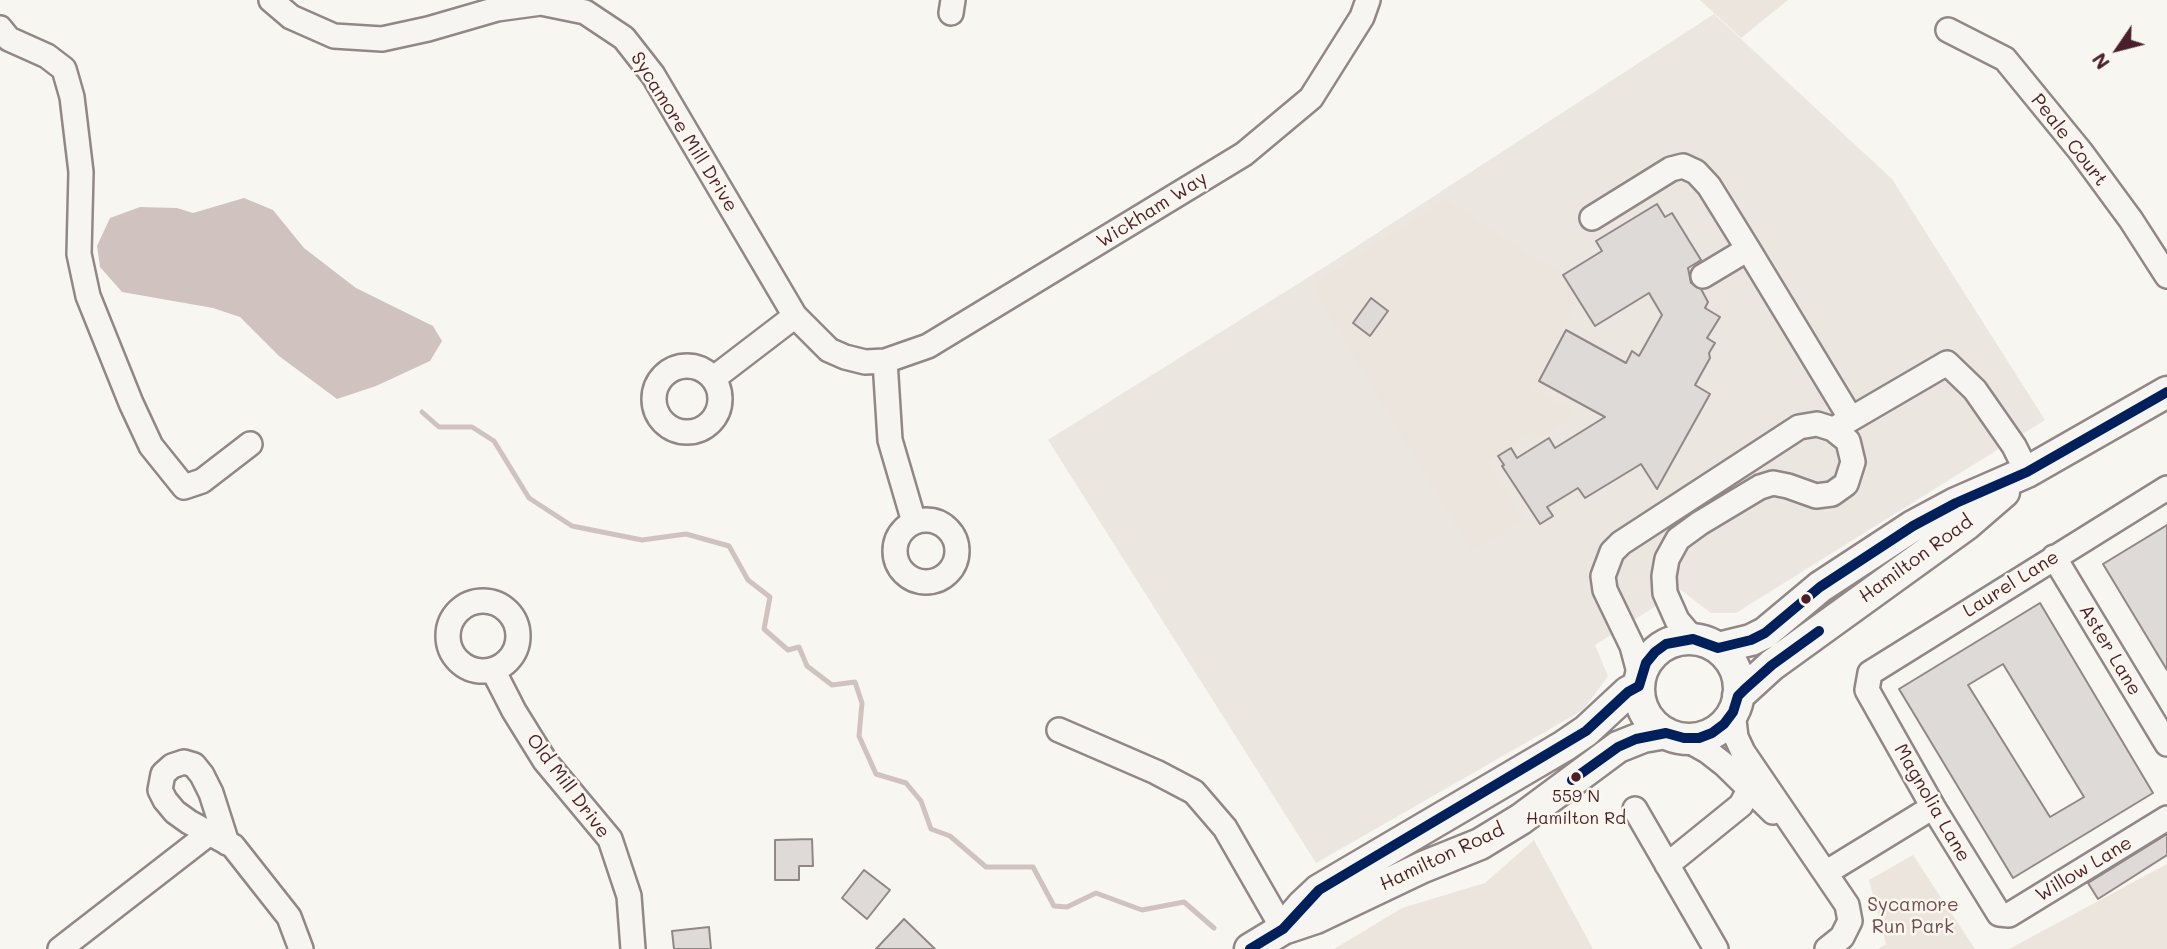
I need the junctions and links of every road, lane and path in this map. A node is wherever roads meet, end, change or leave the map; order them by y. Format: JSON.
{"nodes":[{"id":1,"x":271,"y":0,"type":"edge"},
{"id":2,"x":1368,"y":0,"type":"edge"},
{"id":3,"x":0,"y":28,"type":"edge"},
{"id":4,"x":1948,"y":30,"type":"dead end"},
{"id":5,"x":1592,"y":218,"type":"dead end"},
{"id":6,"x":1748,"y":249,"type":"junction"},
{"id":7,"x":1703,"y":275,"type":"dead end"},
{"id":8,"x":2167,"y":276,"type":"edge"},
{"id":9,"x":795,"y":316,"type":"junction"},
{"id":10,"x":885,"y":361,"type":"junction"},
{"id":11,"x":714,"y":378,"type":"dead end"},
{"id":12,"x":2167,"y":392,"type":"edge"},
{"id":13,"x":1842,"y":424,"type":"junction"},
{"id":14,"x":250,"y":444,"type":"dead end"},
{"id":15,"x":2027,"y":472,"type":"junction"},
{"id":16,"x":2167,"y":488,"type":"edge"},
{"id":17,"x":914,"y":522,"type":"dead end"},
{"id":18,"x":2054,"y":557,"type":"junction"},
{"id":19,"x":1706,"y":644,"type":"junction"},
{"id":20,"x":493,"y":670,"type":"dead end"},
{"id":21,"x":1640,"y":681,"type":"junction"},
{"id":22,"x":1867,"y":690,"type":"joint"},
{"id":23,"x":1735,"y":704,"type":"junction"},
{"id":24,"x":1059,"y":730,"type":"dead end"},
{"id":25,"x":1675,"y":735,"type":"junction"},
{"id":26,"x":2167,"y":744,"type":"edge"},
{"id":27,"x":1749,"y":790,"type":"junction"},
{"id":28,"x":1933,"y":807,"type":"junction"},
{"id":29,"x":1635,"y":809,"type":"dead end"},
{"id":30,"x":2167,"y":818,"type":"edge"},
{"id":31,"x":1667,"y":865,"type":"junction"},
{"id":32,"x":1827,"y":872,"type":"junction"},
{"id":33,"x":1999,"y":914,"type":"joint"},
{"id":34,"x":1283,"y":929,"type":"junction"},
{"id":35,"x":60,"y":949,"type":"edge"},
{"id":36,"x":301,"y":949,"type":"edge"},
{"id":37,"x":633,"y":949,"type":"edge"},
{"id":38,"x":1250,"y":949,"type":"edge"},
{"id":39,"x":1716,"y":949,"type":"edge"},
{"id":40,"x":1828,"y":949,"type":"edge"}],
"edges":[{"from":1,"to":9,"type":"street","name":"Sycamore Mill Drive"},
{"from":2,"to":10,"type":"street","name":"Wickham Way"},
{"from":3,"to":14,"type":"street"},
{"from":4,"to":8,"type":"street","name":"Peale Court"},
{"from":5,"to":6,"type":"street"},
{"from":6,"to":7,"type":"street"},
{"from":6,"to":13,"type":"street"},
{"from":9,"to":10,"type":"street","name":"Sycamore Mill Drive"},
{"from":9,"to":11,"type":"street"},
{"from":10,"to":17,"type":"street"},
{"from":12,"to":15,"type":"main road","name":"Hamilton Road"},
{"from":13,"to":15,"type":"street"},
{"from":13,"to":19,"type":"street"},
{"from":13,"to":21,"type":"street"},
{"from":15,"to":19,"type":"main road","name":"Hamilton Road"},
{"from":15,"to":23,"type":"main road","name":"Hamilton Road"},
{"from":16,"to":18,"type":"street","name":"Laurel Lane"},
{"from":18,"to":22,"type":"street","name":"Laurel Lane"},
{"from":18,"to":26,"type":"street","name":"Aster Lane"},
{"from":19,"to":21,"type":"main road"},
{"from":19,"to":23,"type":"main road"},
{"from":20,"to":37,"type":"street","name":"Old Mill Drive"},
{"from":21,"to":25,"type":"main road"},
{"from":21,"to":34,"type":"main road","name":"Hamilton Road"},
{"from":22,"to":28,"type":"street","name":"Magnolia Lane"},
{"from":23,"to":25,"type":"main road"},
{"from":23,"to":32,"type":"street"},
{"from":24,"to":34,"type":"street"},
{"from":25,"to":27,"type":"street"},
{"from":25,"to":34,"type":"main road","name":"Hamilton Road"},
{"from":27,"to":31,"type":"street"},
{"from":27,"to":32,"type":"street"},
{"from":28,"to":32,"type":"street"},
{"from":28,"to":33,"type":"street","name":"Magnolia Lane"},
{"from":29,"to":31,"type":"street"},
{"from":30,"to":33,"type":"street","name":"Willow Lane"},
{"from":31,"to":39,"type":"street"},
{"from":32,"to":40,"type":"street"},
{"from":34,"to":38,"type":"main road","name":"Hamilton Road"},
{"from":35,"to":36,"type":"street"}]}
